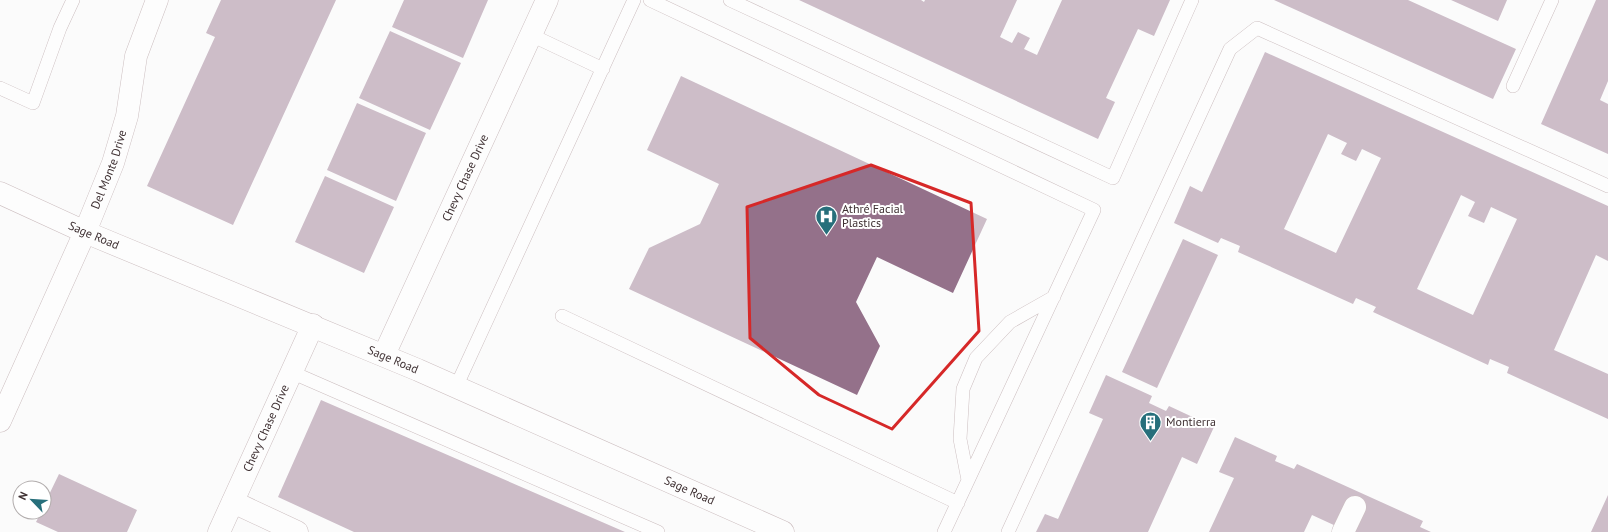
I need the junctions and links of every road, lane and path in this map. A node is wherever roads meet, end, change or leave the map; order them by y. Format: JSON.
{"nodes":[{"id":1,"x":73,"y":0,"type":"edge"},
{"id":2,"x":157,"y":0,"type":"edge"},
{"id":3,"x":547,"y":0,"type":"edge"},
{"id":4,"x":634,"y":0,"type":"edge"},
{"id":5,"x":650,"y":0,"type":"edge"},
{"id":6,"x":730,"y":0,"type":"edge"},
{"id":7,"x":1192,"y":0,"type":"edge"},
{"id":8,"x":1552,"y":0,"type":"edge"},
{"id":9,"x":531,"y":35,"type":"junction"},
{"id":10,"x":603,"y":69,"type":"junction"},
{"id":11,"x":1513,"y":86,"type":"dead end"},
{"id":12,"x":0,"y":88,"type":"edge"},
{"id":13,"x":1608,"y":186,"type":"edge"},
{"id":14,"x":0,"y":193,"type":"edge"},
{"id":15,"x":85,"y":232,"type":"junction"},
{"id":16,"x":1054,"y":297,"type":"junction"},
{"id":17,"x":562,"y":316,"type":"dead end"},
{"id":18,"x":313,"y":325,"type":"junction"},
{"id":19,"x":384,"y":356,"type":"junction"},
{"id":20,"x":291,"y":372,"type":"junction"},
{"id":21,"x":456,"y":387,"type":"junction"},
{"id":22,"x":2,"y":409,"type":"edge"},
{"id":23,"x":968,"y":480,"type":"junction"},
{"id":24,"x":233,"y":502,"type":"junction"},
{"id":25,"x":958,"y":502,"type":"junction"},
{"id":26,"x":1355,"y":507,"type":"dead end"},
{"id":27,"x":219,"y":532,"type":"edge"},
{"id":28,"x":297,"y":532,"type":"edge"},
{"id":29,"x":658,"y":532,"type":"edge"},
{"id":30,"x":783,"y":532,"type":"edge"},
{"id":31,"x":944,"y":532,"type":"edge"},
{"id":32,"x":1008,"y":532,"type":"edge"},
{"id":33,"x":1343,"y":532,"type":"edge"}],
"edges":[{"from":1,"to":12,"type":"lane"},
{"from":2,"to":15,"type":"street","name":"Del Monte Drive"},
{"from":3,"to":9,"type":"street","name":"Chevy Chase Drive"},
{"from":4,"to":10,"type":"lane"},
{"from":5,"to":16,"type":"lane"},
{"from":6,"to":7,"type":"lane"},
{"from":8,"to":11,"type":"lane"},
{"from":9,"to":10,"type":"lane"},
{"from":9,"to":19,"type":"street","name":"Chevy Chase Drive"},
{"from":10,"to":21,"type":"lane"},
{"from":13,"to":32,"type":"lane"},
{"from":14,"to":15,"type":"street","name":"Sage Road"},
{"from":15,"to":18,"type":"street","name":"Sage Road"},
{"from":15,"to":22,"type":"street","name":"Del Monte Drive"},
{"from":16,"to":23,"type":"lane"},
{"from":16,"to":23,"type":"lane"},
{"from":17,"to":25,"type":"lane"},
{"from":18,"to":19,"type":"street","name":"Sage Road"},
{"from":18,"to":20,"type":"street","name":"Chevy Chase Drive"},
{"from":19,"to":21,"type":"street","name":"Sage Road"},
{"from":20,"to":24,"type":"street","name":"Chevy Chase Drive"},
{"from":20,"to":29,"type":"lane"},
{"from":21,"to":30,"type":"street","name":"Sage Road"},
{"from":23,"to":25,"type":"lane"},
{"from":24,"to":27,"type":"street","name":"Chevy Chase Drive"},
{"from":24,"to":28,"type":"street"},
{"from":25,"to":31,"type":"lane"},
{"from":26,"to":33,"type":"street"}]}
